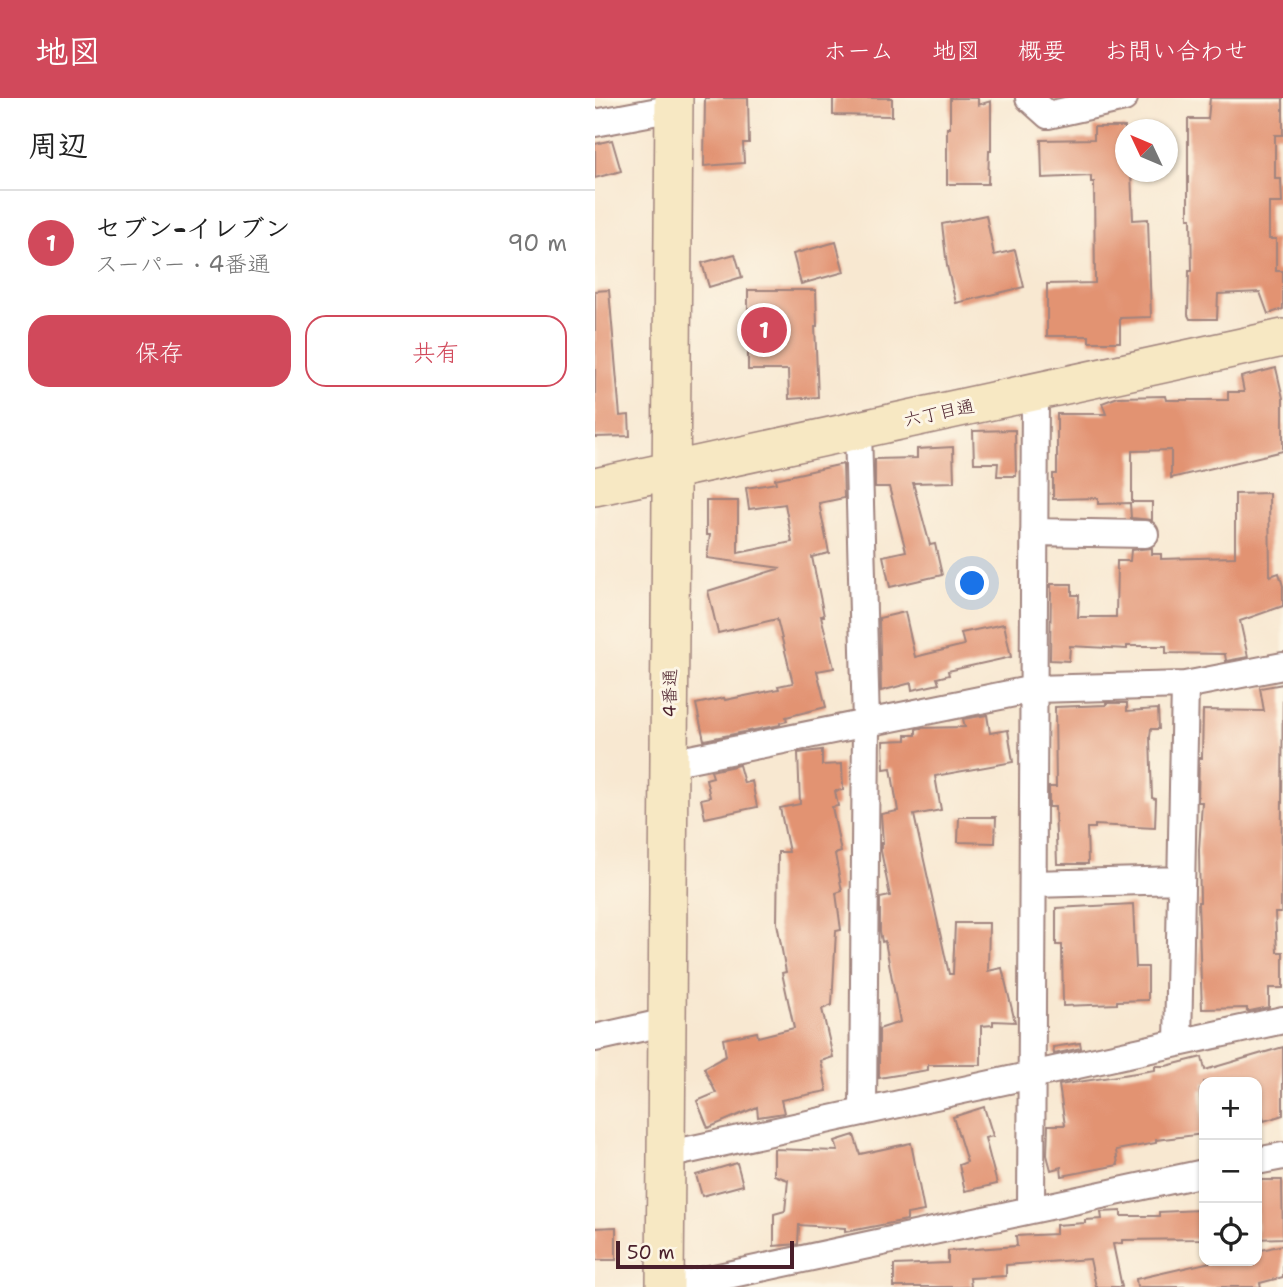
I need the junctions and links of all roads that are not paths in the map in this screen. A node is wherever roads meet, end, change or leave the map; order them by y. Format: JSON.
{"nodes":[{"id":1,"x":1029,"y":98,"type":"edge"},
{"id":2,"x":1124,"y":98,"type":"edge"},
{"id":3,"x":674,"y":103,"type":"edge"},
{"id":4,"x":595,"y":123,"type":"edge"},
{"id":5,"x":1283,"y":338,"type":"edge"},
{"id":6,"x":1035,"y":392,"type":"junction"},
{"id":7,"x":858,"y":430,"type":"junction"},
{"id":8,"x":672,"y":470,"type":"junction"},
{"id":9,"x":595,"y":487,"type":"edge"},
{"id":10,"x":1034,"y":532,"type":"junction"},
{"id":11,"x":1145,"y":534,"type":"dead end"},
{"id":12,"x":1283,"y":666,"type":"edge"},
{"id":13,"x":1185,"y":685,"type":"junction"},
{"id":14,"x":1034,"y":689,"type":"junction"},
{"id":15,"x":866,"y":723,"type":"junction"},
{"id":16,"x":670,"y":763,"type":"junction"},
{"id":17,"x":1181,"y":880,"type":"junction"},
{"id":18,"x":1033,"y":884,"type":"junction"},
{"id":19,"x":1283,"y":1020,"type":"edge"},
{"id":20,"x":667,"y":1021,"type":"junction"},
{"id":21,"x":595,"y":1038,"type":"edge"},
{"id":22,"x":1178,"y":1043,"type":"junction"},
{"id":23,"x":1033,"y":1075,"type":"junction"},
{"id":24,"x":863,"y":1112,"type":"junction"},
{"id":25,"x":666,"y":1155,"type":"junction"},
{"id":26,"x":1283,"y":1156,"type":"edge"},
{"id":27,"x":1262,"y":1160,"type":"edge"},
{"id":28,"x":1199,"y":1173,"type":"edge"},
{"id":29,"x":1031,"y":1210,"type":"junction"},
{"id":30,"x":665,"y":1287,"type":"edge"},
{"id":31,"x":672,"y":1287,"type":"edge"}],
"edges":[{"from":1,"to":2,"type":"street"},
{"from":3,"to":4,"type":"street"},
{"from":3,"to":8,"type":"street","name":"4番通"},
{"from":5,"to":6,"type":"street","name":"六丁目通"},
{"from":6,"to":7,"type":"street","name":"六丁目通"},
{"from":6,"to":10,"type":"street"},
{"from":7,"to":8,"type":"street","name":"六丁目通"},
{"from":7,"to":15,"type":"street"},
{"from":8,"to":9,"type":"street","name":"六丁目通"},
{"from":8,"to":16,"type":"street","name":"4番通"},
{"from":10,"to":11,"type":"street"},
{"from":10,"to":14,"type":"street"},
{"from":12,"to":13,"type":"street"},
{"from":13,"to":14,"type":"street"},
{"from":13,"to":17,"type":"street"},
{"from":14,"to":15,"type":"street"},
{"from":14,"to":18,"type":"street"},
{"from":15,"to":16,"type":"street"},
{"from":15,"to":24,"type":"street"},
{"from":16,"to":20,"type":"street","name":"4番通"},
{"from":17,"to":18,"type":"street"},
{"from":17,"to":22,"type":"street"},
{"from":18,"to":23,"type":"street"},
{"from":19,"to":22,"type":"street"},
{"from":20,"to":21,"type":"street"},
{"from":20,"to":25,"type":"street","name":"4番通"},
{"from":22,"to":23,"type":"street"},
{"from":23,"to":24,"type":"street"},
{"from":23,"to":29,"type":"street"},
{"from":24,"to":25,"type":"street"},
{"from":25,"to":30,"type":"street","name":"4番通"},
{"from":26,"to":27,"type":"street"},
{"from":28,"to":29,"type":"street"},
{"from":29,"to":31,"type":"street"}]}
